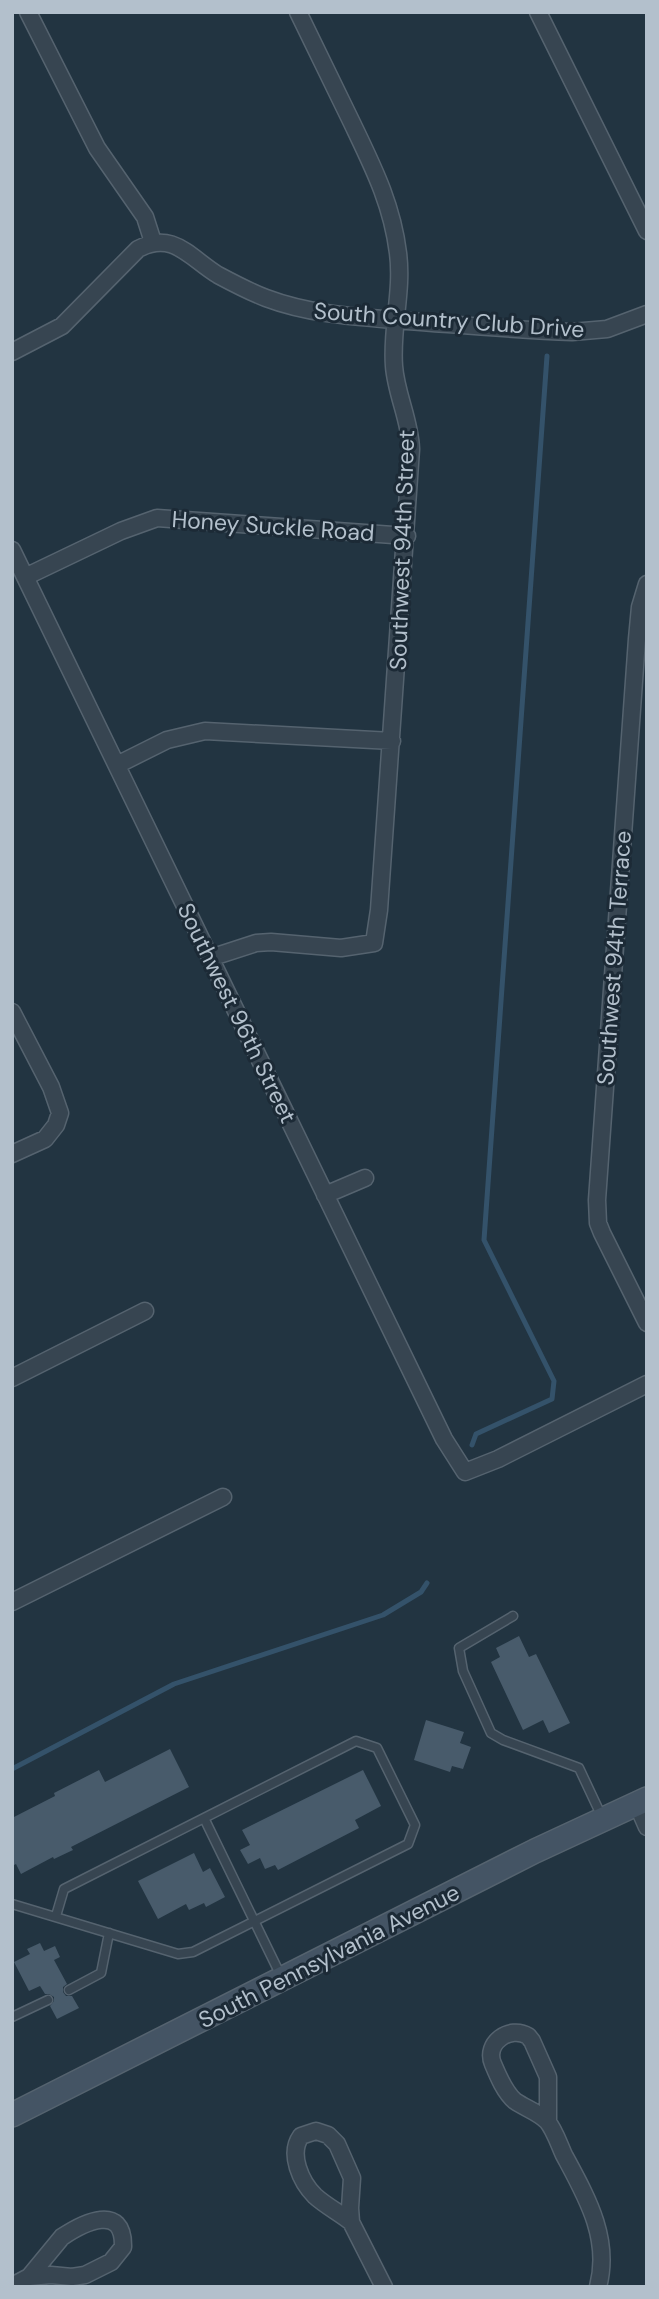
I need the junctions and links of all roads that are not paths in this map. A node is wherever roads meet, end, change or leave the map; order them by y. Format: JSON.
{"nodes":[{"id":1,"x":28,"y":12,"type":"edge"},
{"id":2,"x":298,"y":12,"type":"edge"},
{"id":3,"x":538,"y":12,"type":"edge"},
{"id":4,"x":647,"y":231,"type":"edge"},
{"id":5,"x":153,"y":242,"type":"junction"},
{"id":6,"x":647,"y":314,"type":"edge"},
{"id":7,"x":397,"y":320,"type":"junction"},
{"id":8,"x":12,"y":352,"type":"edge"},
{"id":9,"x":407,"y":536,"type":"junction"},
{"id":10,"x":12,"y":550,"type":"edge"},
{"id":11,"x":25,"y":577,"type":"junction"},
{"id":12,"x":647,"y":584,"type":"edge"},
{"id":13,"x":392,"y":741,"type":"junction"},
{"id":14,"x":117,"y":765,"type":"junction"},
{"id":15,"x":210,"y":958,"type":"junction"},
{"id":16,"x":12,"y":1012,"type":"edge"},
{"id":17,"x":12,"y":1154,"type":"edge"},
{"id":18,"x":365,"y":1178,"type":"dead end"},
{"id":19,"x":325,"y":1195,"type":"junction"},
{"id":20,"x":145,"y":1311,"type":"dead end"},
{"id":21,"x":647,"y":1323,"type":"edge"},
{"id":22,"x":12,"y":1378,"type":"edge"},
{"id":23,"x":647,"y":1384,"type":"edge"},
{"id":24,"x":223,"y":1497,"type":"dead end"},
{"id":25,"x":12,"y":1602,"type":"edge"},
{"id":26,"x":513,"y":1616,"type":"dead end"},
{"id":27,"x":642,"y":1802,"type":"edge"},
{"id":28,"x":204,"y":1818,"type":"junction"},
{"id":29,"x":603,"y":1820,"type":"junction"},
{"id":30,"x":647,"y":1827,"type":"edge"},
{"id":31,"x":12,"y":1904,"type":"edge"},
{"id":32,"x":56,"y":1916,"type":"junction"},
{"id":33,"x":255,"y":1921,"type":"junction"},
{"id":34,"x":109,"y":1933,"type":"junction"},
{"id":35,"x":283,"y":1979,"type":"junction"},
{"id":36,"x":69,"y":1990,"type":"dead end"},
{"id":37,"x":48,"y":2000,"type":"dead end"},
{"id":38,"x":12,"y":2017,"type":"edge"},
{"id":39,"x":12,"y":2115,"type":"edge"},
{"id":40,"x":548,"y":2122,"type":"junction"},
{"id":41,"x":351,"y":2222,"type":"junction"},
{"id":42,"x":29,"y":2277,"type":"junction"},
{"id":43,"x":12,"y":2286,"type":"edge"},
{"id":44,"x":384,"y":2287,"type":"edge"},
{"id":45,"x":598,"y":2287,"type":"edge"}],
"edges":[{"from":1,"to":5,"type":"street"},
{"from":2,"to":7,"type":"street","name":"Southwest 94th Street"},
{"from":3,"to":4,"type":"street"},
{"from":5,"to":7,"type":"street","name":"South Country Club Drive"},
{"from":5,"to":8,"type":"street"},
{"from":6,"to":7,"type":"street","name":"South Country Club Drive"},
{"from":7,"to":9,"type":"street","name":"Southwest 94th Street"},
{"from":9,"to":11,"type":"street","name":"Honey Suckle Road"},
{"from":9,"to":13,"type":"street","name":"Southwest 94th Street"},
{"from":10,"to":11,"type":"street","name":"Southwest 96th Street"},
{"from":11,"to":14,"type":"street","name":"Southwest 96th Street"},
{"from":12,"to":21,"type":"street","name":"Southwest 94th Terrace"},
{"from":13,"to":14,"type":"street"},
{"from":13,"to":15,"type":"street","name":"Southwest 94th Street"},
{"from":14,"to":15,"type":"street","name":"Southwest 96th Street"},
{"from":15,"to":19,"type":"street","name":"Southwest 96th Street"},
{"from":16,"to":17,"type":"street"},
{"from":18,"to":19,"type":"street"},
{"from":19,"to":23,"type":"street","name":"Southwest 96th Street"},
{"from":20,"to":22,"type":"street"},
{"from":24,"to":25,"type":"street"},
{"from":26,"to":29,"type":"lane"},
{"from":27,"to":29,"type":"main road","name":"South Pennsylvania Avenue"},
{"from":27,"to":30,"type":"street"},
{"from":28,"to":32,"type":"lane"},
{"from":28,"to":33,"type":"lane"},
{"from":28,"to":33,"type":"lane"},
{"from":29,"to":35,"type":"main road","name":"South Pennsylvania Avenue"},
{"from":31,"to":32,"type":"lane"},
{"from":32,"to":34,"type":"lane"},
{"from":33,"to":34,"type":"lane"},
{"from":33,"to":35,"type":"lane"},
{"from":34,"to":36,"type":"lane"},
{"from":35,"to":39,"type":"main road","name":"South Pennsylvania Avenue"},
{"from":37,"to":38,"type":"lane"},
{"from":40,"to":40,"type":"street"},
{"from":40,"to":45,"type":"street"},
{"from":41,"to":41,"type":"street"},
{"from":41,"to":44,"type":"street"},
{"from":42,"to":42,"type":"street"},
{"from":42,"to":43,"type":"street"}]}
